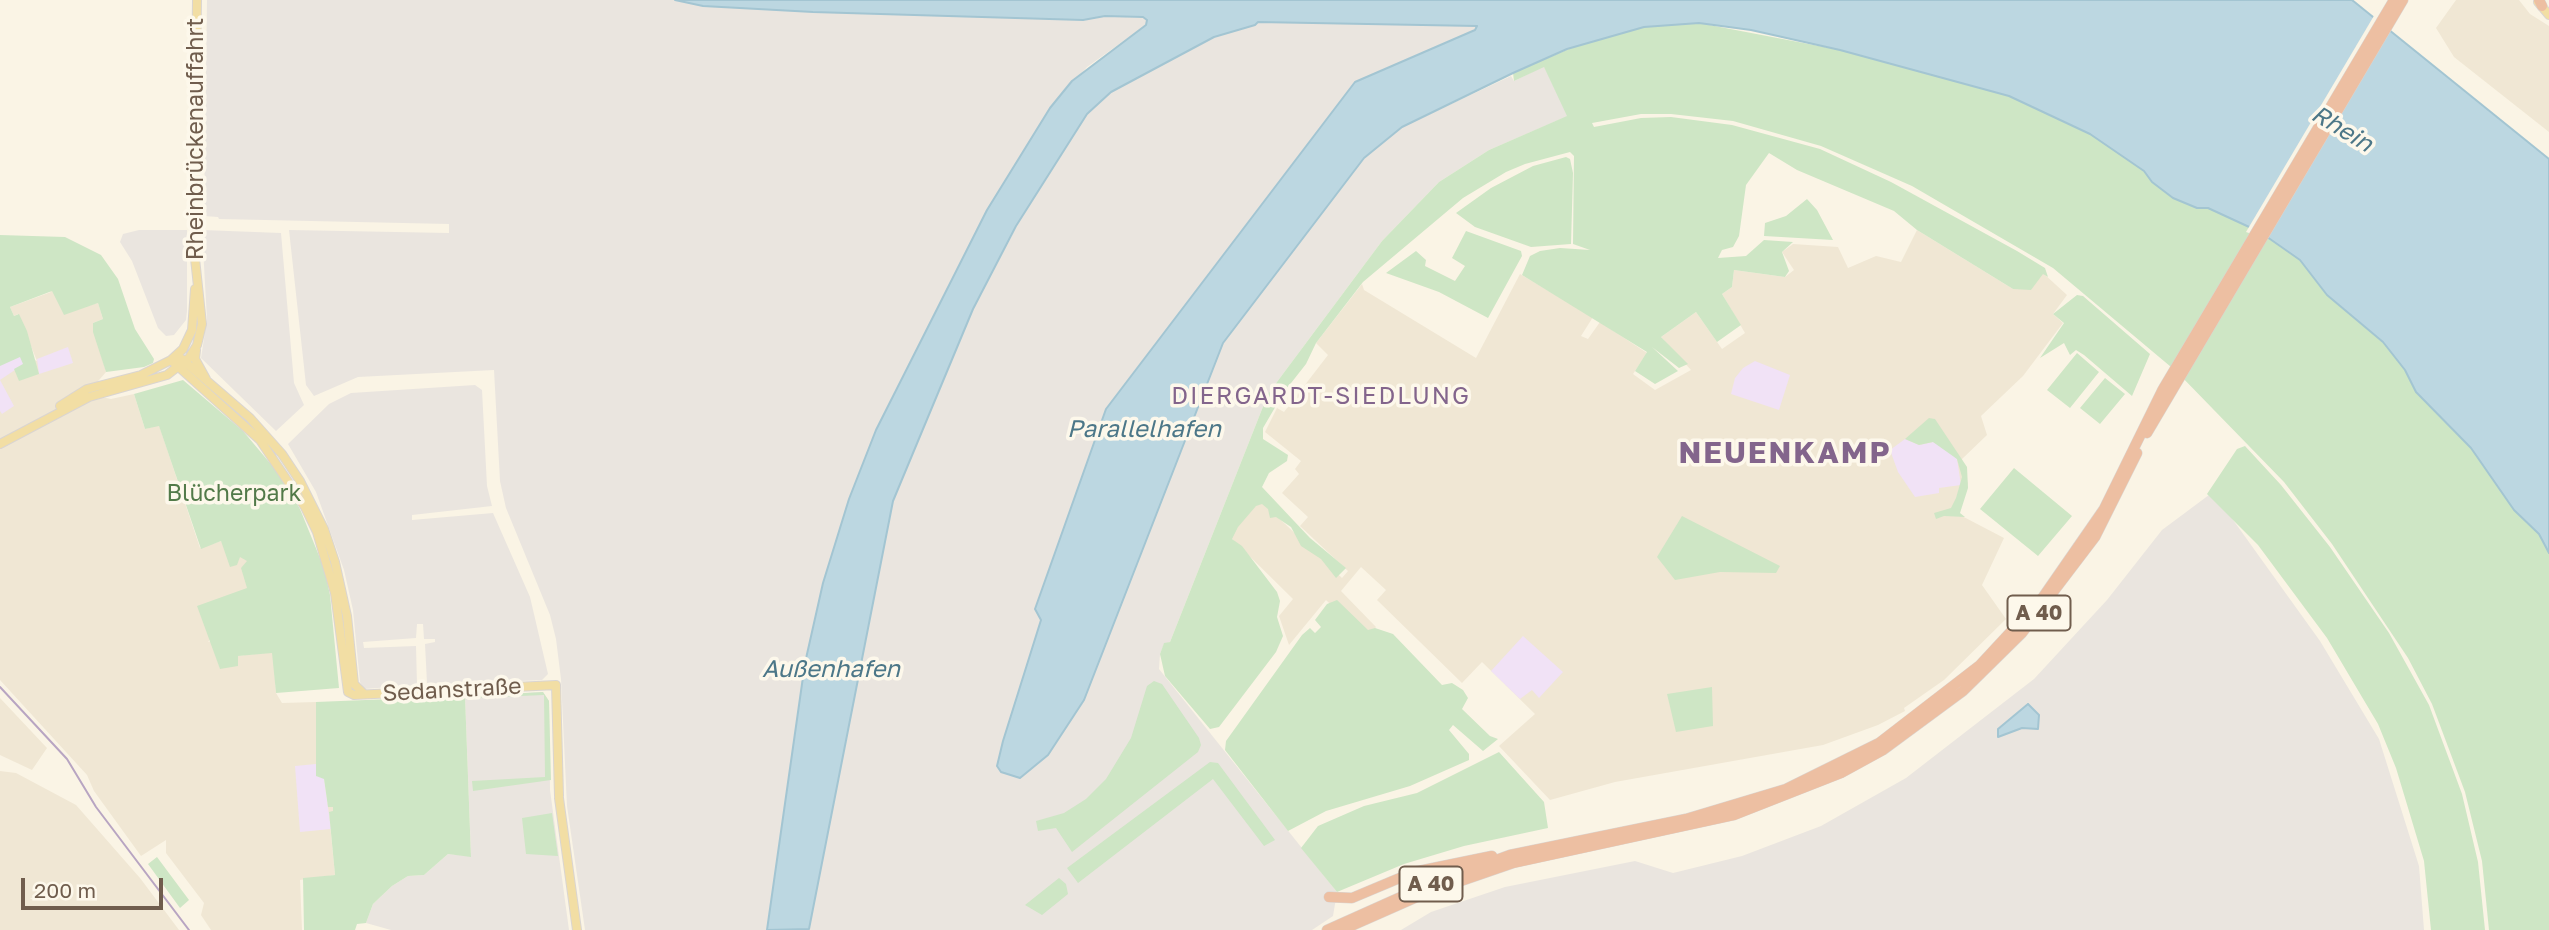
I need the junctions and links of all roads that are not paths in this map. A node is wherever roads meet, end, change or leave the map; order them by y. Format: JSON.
{"nodes":[{"id":1,"x":197,"y":0,"type":"edge"},
{"id":2,"x":2394,"y":0,"type":"edge"},
{"id":3,"x":2403,"y":0,"type":"edge"},
{"id":4,"x":2539,"y":2,"type":"edge"},
{"id":5,"x":2549,"y":15,"type":"edge"},
{"id":6,"x":196,"y":279,"type":"junction"},
{"id":7,"x":197,"y":345,"type":"junction"},
{"id":8,"x":174,"y":358,"type":"junction"},
{"id":9,"x":181,"y":365,"type":"junction"},
{"id":10,"x":208,"y":382,"type":"junction"},
{"id":11,"x":2167,"y":391,"type":"junction"},
{"id":12,"x":41,"y":420,"type":"junction"},
{"id":13,"x":0,"y":444,"type":"edge"},
{"id":14,"x":364,"y":694,"type":"junction"},
{"id":15,"x":1510,"y":855,"type":"junction"},
{"id":16,"x":1329,"y":897,"type":"dead end"},
{"id":17,"x":1352,"y":898,"type":"junction"},
{"id":18,"x":1355,"y":919,"type":"junction"},
{"id":19,"x":1336,"y":926,"type":"edge"},
{"id":20,"x":577,"y":930,"type":"edge"}],
"edges":[{"from":1,"to":6,"type":"main road","name":"Rheinbrückenauffahrt"},
{"from":2,"to":11,"type":"highway","number":"A 40"},
{"from":3,"to":11,"type":"highway","number":"A 40"},
{"from":4,"to":5,"type":"main road"},
{"from":6,"to":7,"type":"main road","name":"Rheinbrückenauffahrt"},
{"from":6,"to":8,"type":"main road","name":"Rheinbrückenauffahrt"},
{"from":7,"to":9,"type":"main road","name":"Rheinbrückenauffahrt"},
{"from":7,"to":10,"type":"main road"},
{"from":8,"to":9,"type":"main road"},
{"from":8,"to":12,"type":"main road"},
{"from":9,"to":10,"type":"main road"},
{"from":9,"to":12,"type":"main road"},
{"from":9,"to":14,"type":"main road","name":"Sedanstraße"},
{"from":10,"to":14,"type":"main road"},
{"from":11,"to":15,"type":"highway","number":"A 40"},
{"from":11,"to":18,"type":"highway","number":"A 40"},
{"from":12,"to":13,"type":"main road"},
{"from":14,"to":20,"type":"main road","name":"Sedanstraße"},
{"from":15,"to":17,"type":"highway"},
{"from":15,"to":18,"type":"highway","number":"A 40"},
{"from":16,"to":17,"type":"highway"},
{"from":17,"to":19,"type":"highway"},
{"from":18,"to":19,"type":"highway","number":"A 40"}]}
